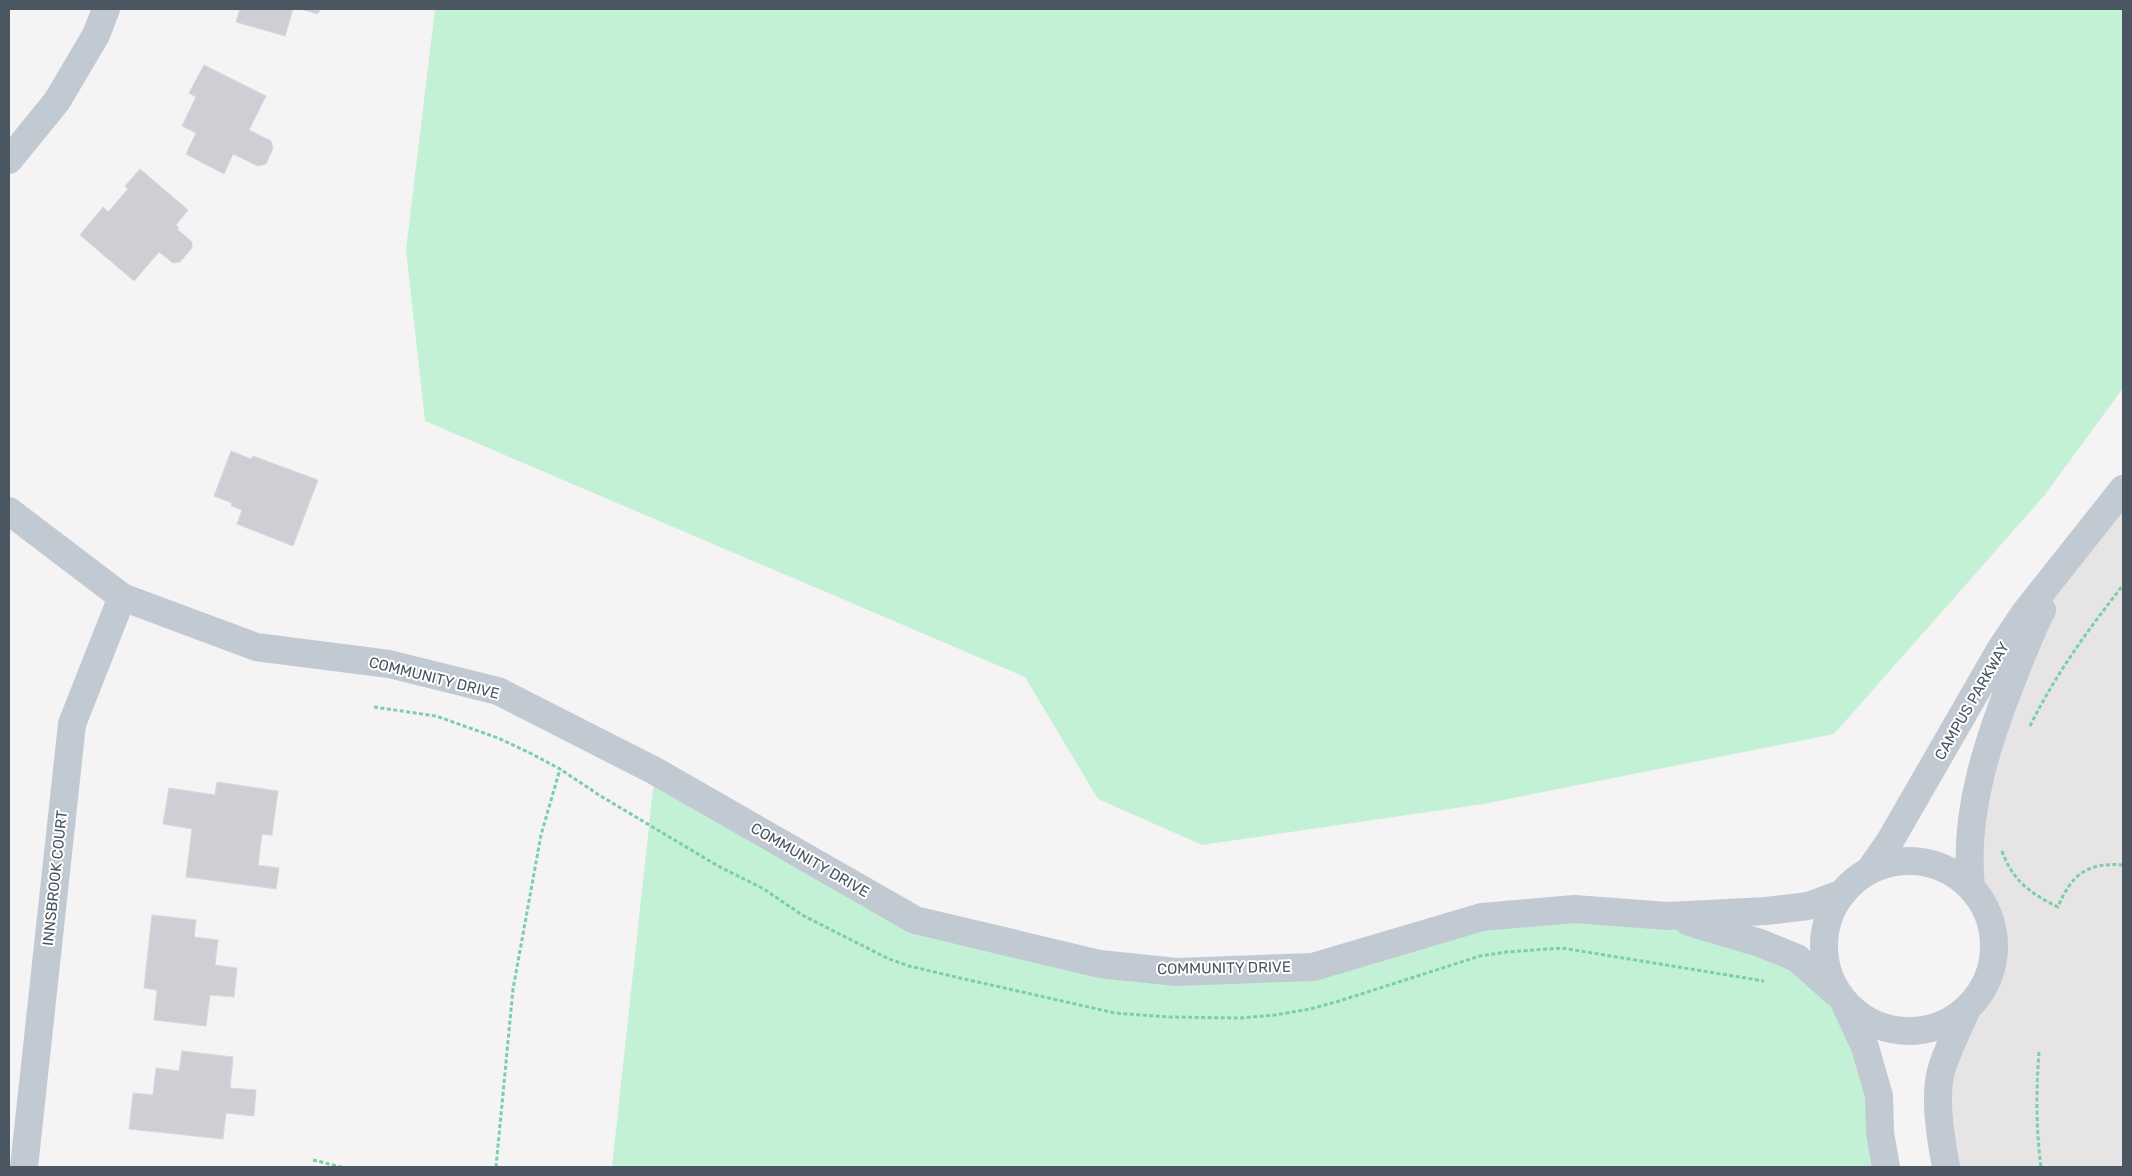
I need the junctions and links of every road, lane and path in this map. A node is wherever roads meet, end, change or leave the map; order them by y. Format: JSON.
{"nodes":[{"id":1,"x":106,"y":9,"type":"edge"},
{"id":2,"x":9,"y":160,"type":"edge"},
{"id":3,"x":2123,"y":489,"type":"edge"},
{"id":4,"x":9,"y":511,"type":"edge"},
{"id":5,"x":2084,"y":539,"type":"junction"},
{"id":6,"x":2123,"y":585,"type":"edge"},
{"id":7,"x":122,"y":597,"type":"junction"},
{"id":8,"x":374,"y":707,"type":"dead end"},
{"id":9,"x":2027,"y":732,"type":"dead end"},
{"id":10,"x":560,"y":769,"type":"junction"},
{"id":11,"x":2001,"y":847,"type":"dead end"},
{"id":12,"x":2123,"y":865,"type":"edge"},
{"id":13,"x":1869,"y":871,"type":"junction"},
{"id":14,"x":1971,"y":886,"type":"junction"},
{"id":15,"x":1843,"y":893,"type":"junction"},
{"id":16,"x":1668,"y":916,"type":"junction"},
{"id":17,"x":1768,"y":982,"type":"dead end"},
{"id":18,"x":1842,"y":999,"type":"junction"},
{"id":19,"x":1966,"y":1011,"type":"junction"},
{"id":20,"x":2039,"y":1052,"type":"dead end"},
{"id":21,"x":313,"y":1160,"type":"dead end"},
{"id":22,"x":24,"y":1167,"type":"edge"},
{"id":23,"x":341,"y":1167,"type":"edge"},
{"id":24,"x":496,"y":1167,"type":"edge"},
{"id":25,"x":1886,"y":1167,"type":"edge"},
{"id":26,"x":1946,"y":1167,"type":"edge"},
{"id":27,"x":2041,"y":1167,"type":"edge"}],
"edges":[{"from":1,"to":2,"type":"street"},
{"from":3,"to":5,"type":"street","name":"CAMPUS PARKWAY"},
{"from":4,"to":7,"type":"street","name":"COMMUNITY DRIVE"},
{"from":5,"to":13,"type":"street","name":"CAMPUS PARKWAY"},
{"from":5,"to":14,"type":"street","name":"CAMPUS PARKWAY"},
{"from":6,"to":9,"type":"path"},
{"from":7,"to":16,"type":"street","name":"COMMUNITY DRIVE"},
{"from":7,"to":22,"type":"street","name":"INNSBROOK COURT"},
{"from":8,"to":10,"type":"path"},
{"from":10,"to":17,"type":"path"},
{"from":10,"to":24,"type":"path"},
{"from":11,"to":12,"type":"path"},
{"from":13,"to":14,"type":"street"},
{"from":13,"to":15,"type":"street"},
{"from":14,"to":19,"type":"street"},
{"from":15,"to":16,"type":"street","name":"COMMUNITY DRIVE"},
{"from":15,"to":18,"type":"street"},
{"from":16,"to":18,"type":"street","name":"COMMUNITY DRIVE"},
{"from":18,"to":19,"type":"street"},
{"from":18,"to":25,"type":"street"},
{"from":19,"to":26,"type":"street"},
{"from":20,"to":27,"type":"path"},
{"from":21,"to":23,"type":"path"}]}
